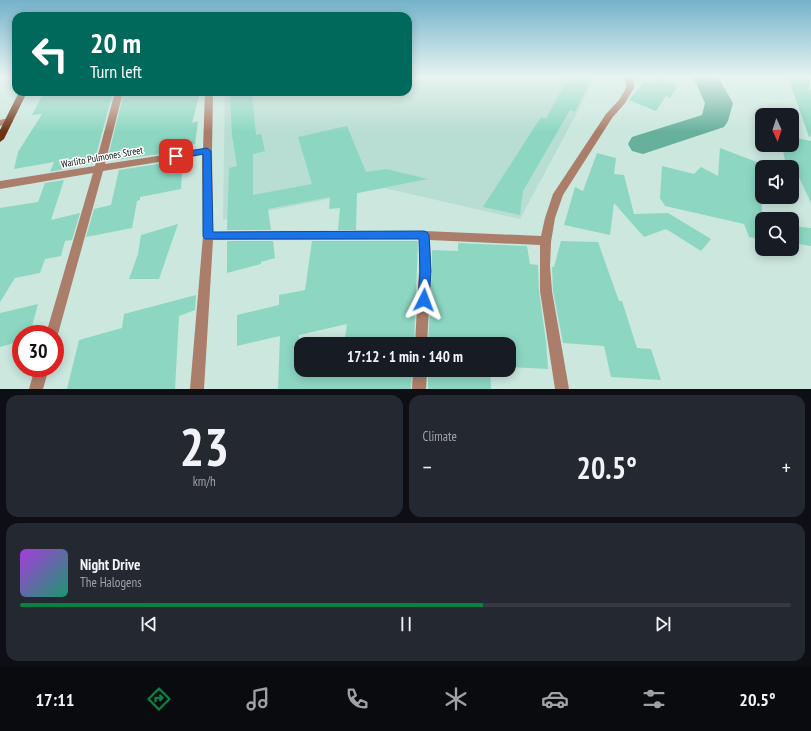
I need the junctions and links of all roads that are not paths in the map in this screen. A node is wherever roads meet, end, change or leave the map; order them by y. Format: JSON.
{"nodes":[{"id":1,"x":626,"y":95,"type":"edge"},
{"id":2,"x":21,"y":96,"type":"edge"},
{"id":3,"x":118,"y":96,"type":"edge"},
{"id":4,"x":209,"y":96,"type":"edge"},
{"id":5,"x":4,"y":122,"type":"edge"},
{"id":6,"x":0,"y":139,"type":"edge"},
{"id":7,"x":207,"y":151,"type":"junction"},
{"id":8,"x":99,"y":169,"type":"junction"},
{"id":9,"x":0,"y":185,"type":"edge"},
{"id":10,"x":424,"y":235,"type":"junction"},
{"id":11,"x":208,"y":236,"type":"junction"},
{"id":12,"x":546,"y":241,"type":"junction"},
{"id":13,"x":55,"y":325,"type":"edge"},
{"id":14,"x":421,"y":337,"type":"edge"},
{"id":15,"x":39,"y":377,"type":"edge"},
{"id":16,"x":420,"y":377,"type":"edge"},
{"id":17,"x":36,"y":389,"type":"edge"},
{"id":18,"x":197,"y":389,"type":"edge"},
{"id":19,"x":419,"y":389,"type":"edge"},
{"id":20,"x":562,"y":389,"type":"edge"}],
"edges":[{"from":1,"to":12,"type":"street"},
{"from":2,"to":5,"type":"main road"},
{"from":3,"to":8,"type":"street"},
{"from":4,"to":7,"type":"street"},
{"from":5,"to":6,"type":"main road"},
{"from":7,"to":8,"type":"street","name":"Warlito Pulmones Street"},
{"from":7,"to":11,"type":"street"},
{"from":8,"to":9,"type":"street","name":"Warlito Pulmones Street"},
{"from":8,"to":13,"type":"street"},
{"from":10,"to":11,"type":"street"},
{"from":10,"to":12,"type":"street"},
{"from":10,"to":14,"type":"street"},
{"from":11,"to":18,"type":"street"},
{"from":12,"to":20,"type":"street"},
{"from":15,"to":17,"type":"street"},
{"from":16,"to":19,"type":"street"}]}
